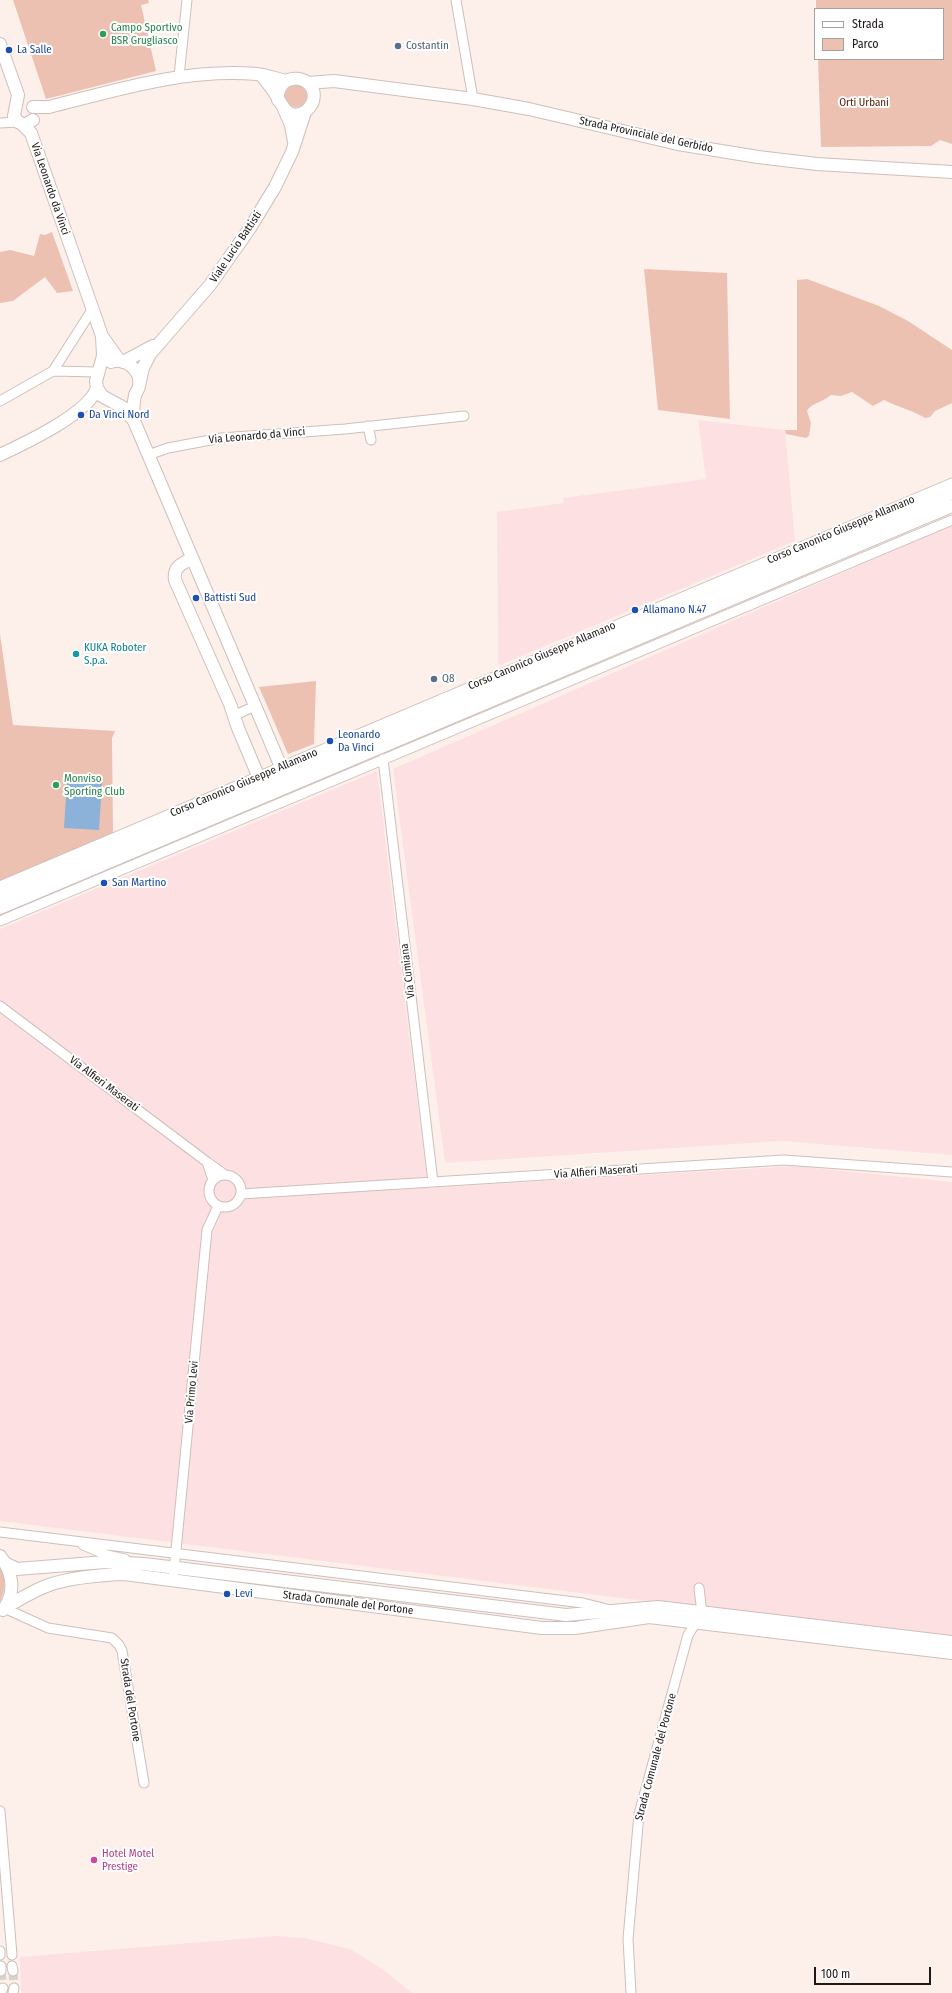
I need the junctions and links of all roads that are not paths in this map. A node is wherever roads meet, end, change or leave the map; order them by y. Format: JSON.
{"nodes":[{"id":1,"x":187,"y":0,"type":"edge"},
{"id":2,"x":456,"y":0,"type":"edge"},
{"id":3,"x":0,"y":44,"type":"edge"},
{"id":4,"x":261,"y":75,"type":"junction"},
{"id":5,"x":179,"y":76,"type":"junction"},
{"id":6,"x":286,"y":81,"type":"junction"},
{"id":7,"x":308,"y":83,"type":"junction"},
{"id":8,"x":342,"y":83,"type":"junction"},
{"id":9,"x":314,"y":98,"type":"junction"},
{"id":10,"x":473,"y":99,"type":"junction"},
{"id":11,"x":281,"y":105,"type":"junction"},
{"id":12,"x":305,"y":112,"type":"junction"},
{"id":13,"x":21,"y":118,"type":"edge"},
{"id":14,"x":294,"y":143,"type":"junction"},
{"id":15,"x":952,"y":172,"type":"edge"},
{"id":16,"x":92,"y":310,"type":"junction"},
{"id":17,"x":102,"y":336,"type":"junction"},
{"id":18,"x":162,"y":340,"type":"junction"},
{"id":19,"x":121,"y":361,"type":"junction"},
{"id":20,"x":100,"y":370,"type":"junction"},
{"id":21,"x":53,"y":371,"type":"junction"},
{"id":22,"x":97,"y":388,"type":"junction"},
{"id":23,"x":137,"y":391,"type":"junction"},
{"id":24,"x":0,"y":401,"type":"edge"},
{"id":25,"x":113,"y":402,"type":"junction"},
{"id":26,"x":81,"y":408,"type":"junction"},
{"id":27,"x":464,"y":416,"type":"dead end"},
{"id":28,"x":134,"y":421,"type":"junction"},
{"id":29,"x":368,"y":426,"type":"junction"},
{"id":30,"x":371,"y":440,"type":"dead end"},
{"id":31,"x":0,"y":455,"type":"edge"},
{"id":32,"x":148,"y":455,"type":"junction"},
{"id":33,"x":952,"y":483,"type":"edge"},
{"id":34,"x":952,"y":493,"type":"edge"},
{"id":35,"x":952,"y":506,"type":"edge"},
{"id":36,"x":952,"y":520,"type":"edge"},
{"id":37,"x":192,"y":559,"type":"junction"},
{"id":38,"x":255,"y":706,"type":"junction"},
{"id":39,"x":233,"y":716,"type":"junction"},
{"id":40,"x":383,"y":759,"type":"junction"},
{"id":41,"x":285,"y":776,"type":"junction"},
{"id":42,"x":260,"y":781,"type":"junction"},
{"id":43,"x":295,"y":797,"type":"junction"},
{"id":44,"x":0,"y":886,"type":"edge"},
{"id":45,"x":0,"y":896,"type":"edge"},
{"id":46,"x":0,"y":908,"type":"edge"},
{"id":47,"x":0,"y":921,"type":"edge"},
{"id":48,"x":0,"y":1006,"type":"edge"},
{"id":49,"x":207,"y":1162,"type":"junction"},
{"id":50,"x":952,"y":1172,"type":"edge"},
{"id":51,"x":224,"y":1174,"type":"junction"},
{"id":52,"x":213,"y":1180,"type":"junction"},
{"id":53,"x":433,"y":1182,"type":"junction"},
{"id":54,"x":241,"y":1194,"type":"junction"},
{"id":55,"x":218,"y":1206,"type":"junction"},
{"id":56,"x":0,"y":1532,"type":"edge"},
{"id":57,"x":70,"y":1540,"type":"junction"},
{"id":58,"x":177,"y":1553,"type":"junction"},
{"id":59,"x":3,"y":1560,"type":"edge"},
{"id":60,"x":144,"y":1564,"type":"junction"},
{"id":61,"x":175,"y":1568,"type":"junction"},
{"id":62,"x":173,"y":1581,"type":"junction"},
{"id":63,"x":699,"y":1588,"type":"dead end"},
{"id":64,"x":2,"y":1610,"type":"edge"},
{"id":65,"x":616,"y":1611,"type":"junction"},
{"id":66,"x":699,"y":1617,"type":"junction"},
{"id":67,"x":952,"y":1642,"type":"edge"},
{"id":68,"x":952,"y":1653,"type":"edge"},
{"id":69,"x":144,"y":1783,"type":"dead end"},
{"id":70,"x":0,"y":1811,"type":"edge"},
{"id":71,"x":0,"y":1951,"type":"edge"},
{"id":72,"x":0,"y":1955,"type":"edge"},
{"id":73,"x":12,"y":1955,"type":"dead end"},
{"id":74,"x":631,"y":1993,"type":"edge"}],
"edges":[{"from":1,"to":5,"type":"street"},
{"from":2,"to":10,"type":"street"},
{"from":3,"to":13,"type":"street","name":"Via Leonardo da Vinci"},
{"from":4,"to":5,"type":"street","name":"Strada Provinciale del Gerbido"},
{"from":4,"to":6,"type":"street","name":"Strada Provinciale del Gerbido"},
{"from":4,"to":11,"type":"street"},
{"from":5,"to":13,"type":"street","name":"Strada Provinciale del Gerbido"},
{"from":6,"to":7,"type":"street","name":"Strada Provinciale del Gerbido"},
{"from":6,"to":11,"type":"street"},
{"from":7,"to":8,"type":"street","name":"Strada Provinciale del Gerbido"},
{"from":7,"to":9,"type":"street"},
{"from":8,"to":9,"type":"street","name":"Strada Provinciale del Gerbido"},
{"from":8,"to":10,"type":"street","name":"Strada Provinciale del Gerbido"},
{"from":9,"to":12,"type":"street","name":"Strada Provinciale del Gerbido"},
{"from":10,"to":15,"type":"street","name":"Strada Provinciale del Gerbido"},
{"from":11,"to":12,"type":"street"},
{"from":11,"to":14,"type":"street"},
{"from":12,"to":14,"type":"street","name":"Viale Lucio Battisti"},
{"from":13,"to":16,"type":"street","name":"Via Leonardo da Vinci"},
{"from":14,"to":18,"type":"street","name":"Viale Lucio Battisti"},
{"from":16,"to":17,"type":"street","name":"Via Leonardo da Vinci"},
{"from":16,"to":21,"type":"street"},
{"from":17,"to":19,"type":"street","name":"Via Leonardo da Vinci"},
{"from":17,"to":20,"type":"street","name":"Via Leonardo da Vinci"},
{"from":18,"to":19,"type":"street","name":"Viale Lucio Battisti"},
{"from":18,"to":23,"type":"street","name":"Viale Lucio Battisti"},
{"from":19,"to":20,"type":"street"},
{"from":19,"to":23,"type":"street","name":"Via Leonardo da Vinci"},
{"from":20,"to":21,"type":"street"},
{"from":20,"to":22,"type":"street","name":"Via Leonardo da Vinci"},
{"from":21,"to":24,"type":"street"},
{"from":22,"to":25,"type":"street","name":"Via Leonardo da Vinci"},
{"from":22,"to":26,"type":"street"},
{"from":23,"to":25,"type":"street"},
{"from":23,"to":28,"type":"street","name":"Via Leonardo da Vinci"},
{"from":25,"to":26,"type":"street"},
{"from":25,"to":28,"type":"street","name":"Via Leonardo da Vinci"},
{"from":26,"to":31,"type":"street"},
{"from":27,"to":29,"type":"street","name":"Via Leonardo da Vinci"},
{"from":28,"to":32,"type":"street","name":"Via Leonardo da Vinci"},
{"from":29,"to":30,"type":"street"},
{"from":29,"to":32,"type":"street","name":"Via Leonardo da Vinci"},
{"from":32,"to":37,"type":"street","name":"Via Leonardo da Vinci"},
{"from":33,"to":41,"type":"street","name":"Corso Canonico Giuseppe Allamano"},
{"from":34,"to":41,"type":"street","name":"Corso Canonico Giuseppe Allamano"},
{"from":35,"to":41,"type":"street","name":"Corso Canonico Giuseppe Allamano"},
{"from":36,"to":40,"type":"street"},
{"from":37,"to":38,"type":"street","name":"Via Leonardo da Vinci"},
{"from":37,"to":39,"type":"street"},
{"from":38,"to":39,"type":"street"},
{"from":38,"to":41,"type":"street","name":"Via Leonardo da Vinci"},
{"from":39,"to":42,"type":"street"},
{"from":40,"to":43,"type":"street"},
{"from":40,"to":53,"type":"street","name":"Via Cumiana"},
{"from":41,"to":42,"type":"street","name":"Corso Canonico Giuseppe Allamano"},
{"from":41,"to":43,"type":"street","name":"Via Leonardo da Vinci"},
{"from":41,"to":46,"type":"street","name":"Corso Canonico Giuseppe Allamano"},
{"from":42,"to":44,"type":"street","name":"Corso Canonico Giuseppe Allamano"},
{"from":42,"to":45,"type":"street","name":"Corso Canonico Giuseppe Allamano"},
{"from":43,"to":47,"type":"street"},
{"from":48,"to":49,"type":"street","name":"Via Alfieri Maserati"},
{"from":49,"to":51,"type":"street","name":"Via Alfieri Maserati"},
{"from":49,"to":52,"type":"street"},
{"from":50,"to":53,"type":"street","name":"Via Alfieri Maserati"},
{"from":51,"to":52,"type":"street"},
{"from":51,"to":54,"type":"street"},
{"from":52,"to":55,"type":"street"},
{"from":53,"to":54,"type":"street","name":"Via Alfieri Maserati"},
{"from":54,"to":55,"type":"street"},
{"from":55,"to":58,"type":"street","name":"Via Primo Levi"},
{"from":56,"to":57,"type":"street","name":"Strada Comunale del Portone"},
{"from":57,"to":58,"type":"street","name":"Strada Comunale del Portone"},
{"from":57,"to":60,"type":"street","name":"Strada Comunale del Portone"},
{"from":58,"to":61,"type":"street","name":"Via Primo Levi"},
{"from":58,"to":65,"type":"street","name":"Strada Comunale del Portone"},
{"from":59,"to":60,"type":"street","name":"Strada Comunale del Portone"},
{"from":59,"to":64,"type":"street","name":"Strada Comunale del Portone"},
{"from":60,"to":61,"type":"street","name":"Strada Comunale del Portone"},
{"from":61,"to":62,"type":"street","name":"Via Primo Levi"},
{"from":61,"to":65,"type":"street","name":"Strada Comunale del Portone"},
{"from":62,"to":64,"type":"street","name":"Strada Comunale del Portone"},
{"from":62,"to":66,"type":"street","name":"Strada Comunale del Portone"},
{"from":63,"to":66,"type":"street"},
{"from":64,"to":69,"type":"street","name":"Strada del Portone"},
{"from":65,"to":66,"type":"street","name":"Strada Comunale del Portone"},
{"from":66,"to":67,"type":"street","name":"Strada Comunale del Portone"},
{"from":66,"to":68,"type":"street","name":"Strada Comunale del Portone"},
{"from":66,"to":74,"type":"street","name":"Strada Comunale del Portone"},
{"from":70,"to":73,"type":"street"},
{"from":71,"to":72,"type":"street"}]}
